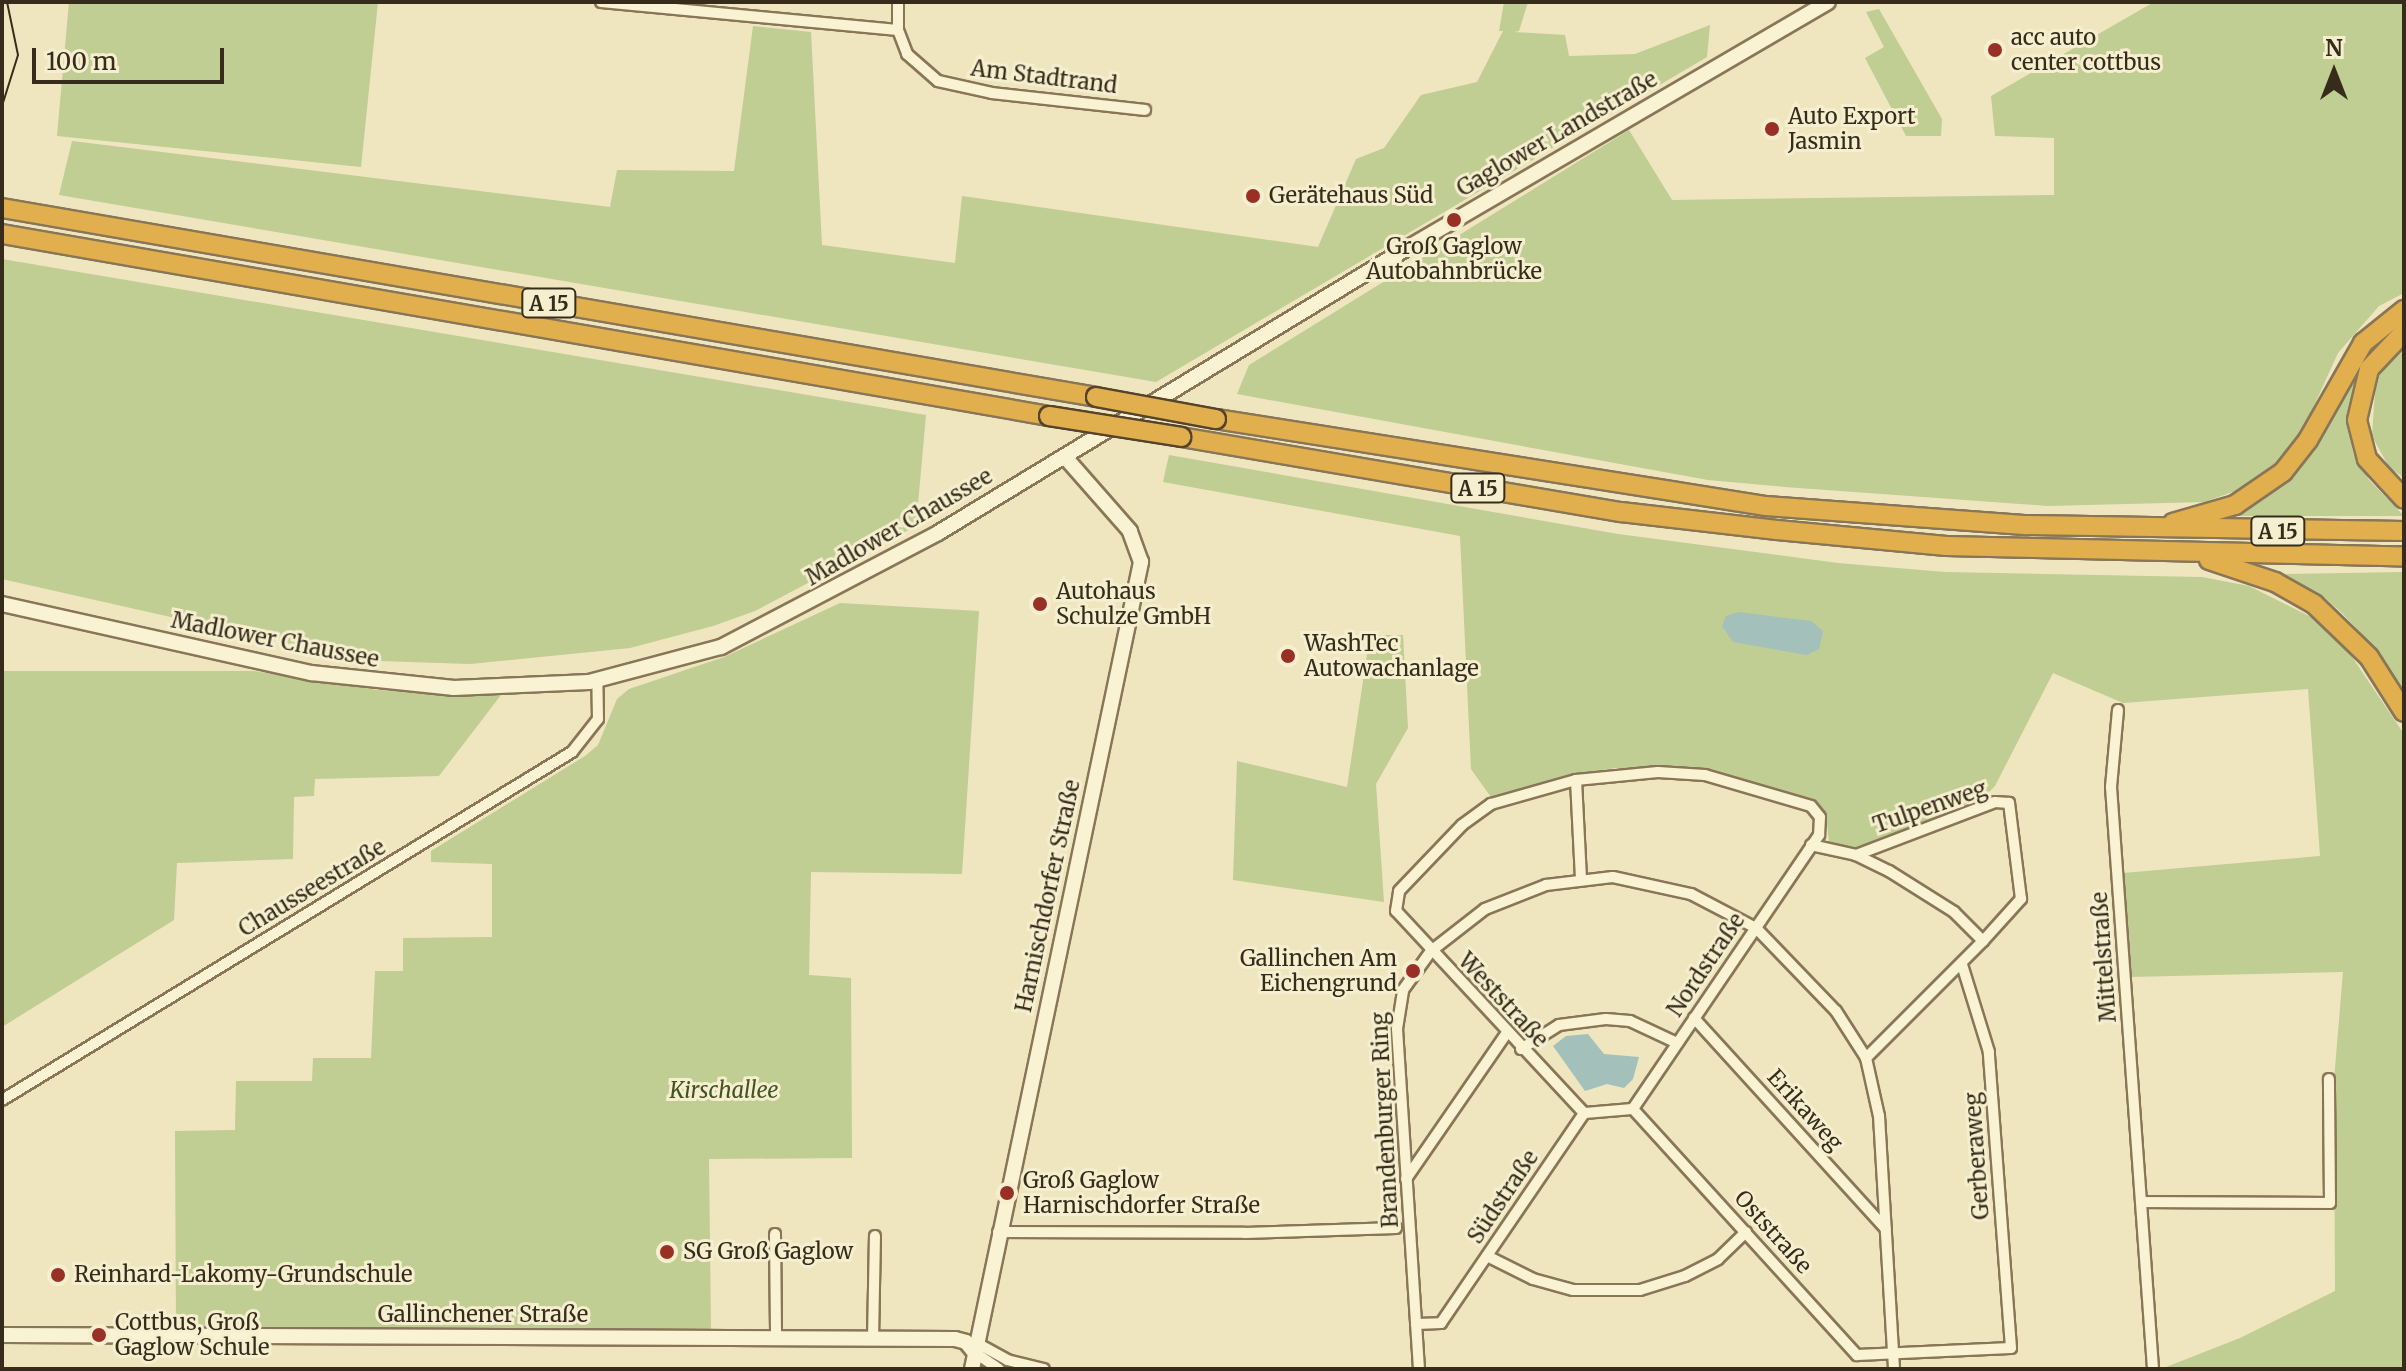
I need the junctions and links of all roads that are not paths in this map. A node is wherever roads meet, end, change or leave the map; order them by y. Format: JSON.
{"nodes":[{"id":1,"x":601,"y":2,"type":"edge"},
{"id":2,"x":898,"y":2,"type":"edge"},
{"id":3,"x":1828,"y":2,"type":"edge"},
{"id":4,"x":898,"y":30,"type":"junction"},
{"id":5,"x":1145,"y":110,"type":"dead end"},
{"id":6,"x":2,"y":208,"type":"edge"},
{"id":7,"x":2,"y":234,"type":"edge"},
{"id":8,"x":2404,"y":310,"type":"edge"},
{"id":9,"x":2404,"y":332,"type":"edge"},
{"id":10,"x":1065,"y":457,"type":"junction"},
{"id":11,"x":2404,"y":499,"type":"edge"},
{"id":12,"x":2152,"y":529,"type":"junction"},
{"id":13,"x":2404,"y":531,"type":"edge"},
{"id":14,"x":2192,"y":554,"type":"junction"},
{"id":15,"x":2404,"y":556,"type":"edge"},
{"id":16,"x":2,"y":604,"type":"edge"},
{"id":17,"x":597,"y":680,"type":"junction"},
{"id":18,"x":2118,"y":710,"type":"dead end"},
{"id":19,"x":2404,"y":712,"type":"edge"},
{"id":20,"x":1576,"y":780,"type":"junction"},
{"id":21,"x":1811,"y":845,"type":"junction"},
{"id":22,"x":1856,"y":855,"type":"junction"},
{"id":23,"x":1581,"y":878,"type":"junction"},
{"id":24,"x":1756,"y":928,"type":"junction"},
{"id":25,"x":1983,"y":941,"type":"junction"},
{"id":26,"x":1431,"y":951,"type":"junction"},
{"id":27,"x":1962,"y":965,"type":"junction"},
{"id":28,"x":1694,"y":1018,"type":"junction"},
{"id":29,"x":1506,"y":1034,"type":"junction"},
{"id":30,"x":1677,"y":1043,"type":"junction"},
{"id":31,"x":1521,"y":1049,"type":"junction"},
{"id":32,"x":1866,"y":1058,"type":"junction"},
{"id":33,"x":2329,"y":1079,"type":"dead end"},
{"id":34,"x":2,"y":1100,"type":"edge"},
{"id":35,"x":1633,"y":1109,"type":"junction"},
{"id":36,"x":1584,"y":1113,"type":"junction"},
{"id":37,"x":1406,"y":1179,"type":"junction"},
{"id":38,"x":2142,"y":1202,"type":"junction"},
{"id":39,"x":1396,"y":1228,"type":"dead end"},
{"id":40,"x":1886,"y":1229,"type":"junction"},
{"id":41,"x":998,"y":1232,"type":"junction"},
{"id":42,"x":1746,"y":1232,"type":"junction"},
{"id":43,"x":775,"y":1234,"type":"dead end"},
{"id":44,"x":875,"y":1236,"type":"dead end"},
{"id":45,"x":1487,"y":1256,"type":"junction"},
{"id":46,"x":1416,"y":1324,"type":"junction"},
{"id":47,"x":2,"y":1335,"type":"edge"},
{"id":48,"x":776,"y":1338,"type":"junction"},
{"id":49,"x":873,"y":1339,"type":"junction"},
{"id":50,"x":970,"y":1344,"type":"junction"},
{"id":51,"x":2011,"y":1348,"type":"joint"},
{"id":52,"x":1894,"y":1356,"type":"junction"},
{"id":53,"x":972,"y":1369,"type":"edge"},
{"id":54,"x":999,"y":1369,"type":"edge"},
{"id":55,"x":1044,"y":1369,"type":"edge"},
{"id":56,"x":1419,"y":1369,"type":"edge"},
{"id":57,"x":1894,"y":1369,"type":"edge"},
{"id":58,"x":2153,"y":1369,"type":"edge"}],
"edges":[{"from":1,"to":4,"type":"street"},
{"from":2,"to":4,"type":"street","name":"Am Stadtrand"},
{"from":3,"to":10,"type":"main road","name":"Gaglower Landstraße"},
{"from":4,"to":5,"type":"street","name":"Am Stadtrand"},
{"from":6,"to":12,"type":"highway","number":"A 15","bridge":true},
{"from":7,"to":14,"type":"highway","number":"A 15","bridge":true},
{"from":8,"to":12,"type":"highway"},
{"from":9,"to":11,"type":"highway"},
{"from":10,"to":17,"type":"main road","name":"Madlower Chaussee"},
{"from":10,"to":41,"type":"main road","name":"Harnischdorfer Straße"},
{"from":12,"to":13,"type":"highway","number":"A 15"},
{"from":14,"to":15,"type":"highway","number":"A 15"},
{"from":14,"to":19,"type":"highway"},
{"from":16,"to":17,"type":"main road","name":"Madlower Chaussee"},
{"from":17,"to":34,"type":"street","name":"Chausseestraße"},
{"from":18,"to":38,"type":"street","name":"Mittelstraße"},
{"from":20,"to":21,"type":"street"},
{"from":20,"to":23,"type":"street"},
{"from":20,"to":26,"type":"street","name":"Weststraße"},
{"from":21,"to":22,"type":"street","name":"Tulpenweg"},
{"from":21,"to":24,"type":"street","name":"Nordstraße"},
{"from":22,"to":25,"type":"street","name":"Tulpenweg"},
{"from":22,"to":25,"type":"street","name":"Tulpenweg"},
{"from":23,"to":24,"type":"street","name":"Brandenburger Ring"},
{"from":23,"to":26,"type":"street","name":"Brandenburger Ring"},
{"from":24,"to":28,"type":"street","name":"Nordstraße"},
{"from":24,"to":32,"type":"street","name":"Brandenburger Ring"},
{"from":25,"to":27,"type":"street","name":"Tulpenweg"},
{"from":26,"to":29,"type":"street","name":"Weststraße"},
{"from":26,"to":37,"type":"street","name":"Brandenburger Ring"},
{"from":27,"to":32,"type":"street","name":"Tulpenweg"},
{"from":27,"to":51,"type":"street","name":"Gerberaweg"},
{"from":28,"to":30,"type":"street","name":"Nordstraße"},
{"from":28,"to":40,"type":"street","name":"Erikaweg"},
{"from":29,"to":31,"type":"street","name":"Weststraße"},
{"from":29,"to":37,"type":"street"},
{"from":30,"to":31,"type":"street"},
{"from":30,"to":35,"type":"street","name":"Nordstraße"},
{"from":31,"to":36,"type":"street","name":"Weststraße"},
{"from":32,"to":40,"type":"street","name":"Brandenburger Ring"},
{"from":33,"to":38,"type":"street"},
{"from":35,"to":36,"type":"street"},
{"from":35,"to":42,"type":"street","name":"Oststraße"},
{"from":36,"to":45,"type":"street","name":"Südstraße"},
{"from":37,"to":46,"type":"street","name":"Brandenburger Ring"},
{"from":38,"to":58,"type":"street","name":"Mittelstraße"},
{"from":39,"to":41,"type":"street"},
{"from":40,"to":52,"type":"street","name":"Brandenburger Ring"},
{"from":41,"to":50,"type":"main road","name":"Harnischdorfer Straße"},
{"from":42,"to":45,"type":"street"},
{"from":42,"to":52,"type":"street","name":"Oststraße"},
{"from":43,"to":48,"type":"street"},
{"from":44,"to":49,"type":"street"},
{"from":45,"to":46,"type":"street","name":"Südstraße"},
{"from":46,"to":56,"type":"street","name":"Brandenburger Ring"},
{"from":47,"to":48,"type":"main road","name":"Gallinchener Straße"},
{"from":48,"to":49,"type":"main road","name":"Gallinchener Straße"},
{"from":49,"to":50,"type":"main road","name":"Gallinchener Straße"},
{"from":50,"to":53,"type":"main road","name":"Harnischdorfer Straße"},
{"from":50,"to":54,"type":"street"},
{"from":50,"to":55,"type":"street"},
{"from":51,"to":52,"type":"street","name":"Oststraße"},
{"from":52,"to":57,"type":"street","name":"Brandenburger Ring"}]}
